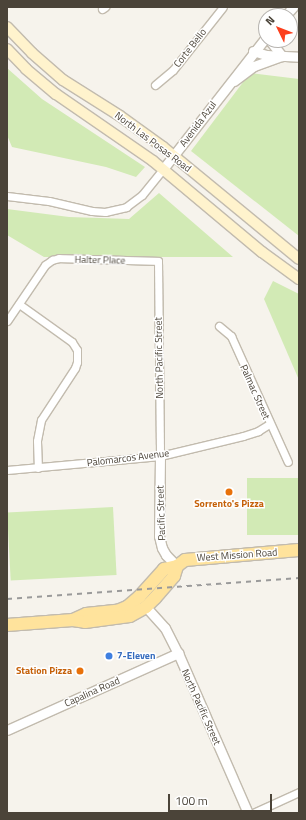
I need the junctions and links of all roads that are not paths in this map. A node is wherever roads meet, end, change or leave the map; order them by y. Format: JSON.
{"nodes":[{"id":1,"x":223,"y":7,"type":"edge"},
{"id":2,"x":7,"y":27,"type":"edge"},
{"id":3,"x":258,"y":46,"type":"edge"},
{"id":4,"x":276,"y":48,"type":"edge"},
{"id":5,"x":7,"y":49,"type":"edge"},
{"id":6,"x":253,"y":51,"type":"junction"},
{"id":7,"x":282,"y":56,"type":"junction"},
{"id":8,"x":299,"y":57,"type":"edge"},
{"id":9,"x":155,"y":85,"type":"dead end"},
{"id":10,"x":226,"y":87,"type":"junction"},
{"id":11,"x":174,"y":156,"type":"junction"},
{"id":12,"x":163,"y":169,"type":"junction"},
{"id":13,"x":7,"y":196,"type":"edge"},
{"id":14,"x":299,"y":259,"type":"edge"},
{"id":15,"x":158,"y":261,"type":"joint"},
{"id":16,"x":299,"y":279,"type":"edge"},
{"id":17,"x":19,"y":304,"type":"junction"},
{"id":18,"x":7,"y":321,"type":"edge"},
{"id":19,"x":219,"y":326,"type":"dead end"},
{"id":20,"x":269,"y":424,"type":"junction"},
{"id":21,"x":160,"y":456,"type":"junction"},
{"id":22,"x":288,"y":462,"type":"dead end"},
{"id":23,"x":38,"y":468,"type":"junction"},
{"id":24,"x":7,"y":470,"type":"edge"},
{"id":25,"x":299,"y":550,"type":"edge"},
{"id":26,"x":177,"y":566,"type":"junction"},
{"id":27,"x":146,"y":607,"type":"junction"},
{"id":28,"x":73,"y":620,"type":"junction"},
{"id":29,"x":7,"y":625,"type":"edge"},
{"id":30,"x":178,"y":653,"type":"junction"},
{"id":31,"x":7,"y":730,"type":"edge"},
{"id":32,"x":299,"y":792,"type":"edge"},
{"id":33,"x":248,"y":813,"type":"edge"},
{"id":34,"x":254,"y":813,"type":"edge"}],
"edges":[{"from":1,"to":9,"type":"street","name":"Corte Bello"},
{"from":2,"to":11,"type":"main road","name":"North Las Posas Road"},
{"from":3,"to":6,"type":"street","name":"Avenida Azul"},
{"from":4,"to":7,"type":"street"},
{"from":5,"to":12,"type":"main road","name":"North Las Posas Road"},
{"from":6,"to":7,"type":"street"},
{"from":6,"to":10,"type":"street","name":"Avenida Azul"},
{"from":7,"to":8,"type":"street"},
{"from":7,"to":10,"type":"street"},
{"from":10,"to":11,"type":"street","name":"Avenida Azul"},
{"from":11,"to":12,"type":"street","name":"Avenida Azul"},
{"from":11,"to":14,"type":"main road","name":"North Las Posas Road"},
{"from":12,"to":13,"type":"street","name":"Avenida Azul"},
{"from":12,"to":16,"type":"main road","name":"North Las Posas Road"},
{"from":15,"to":17,"type":"street","name":"Halter Place"},
{"from":15,"to":21,"type":"street","name":"North Pacific Street"},
{"from":17,"to":18,"type":"street"},
{"from":17,"to":23,"type":"street"},
{"from":19,"to":20,"type":"street","name":"Palmac Street"},
{"from":20,"to":21,"type":"street","name":"Palomarcos Avenue"},
{"from":20,"to":22,"type":"street","name":"Palmac Street"},
{"from":21,"to":23,"type":"street","name":"Palomarcos Avenue"},
{"from":21,"to":26,"type":"street","name":"Pacific Street"},
{"from":23,"to":24,"type":"street","name":"Palomarcos Avenue"},
{"from":25,"to":26,"type":"main road","name":"West Mission Road"},
{"from":26,"to":27,"type":"main road","name":"West Mission Road"},
{"from":26,"to":28,"type":"main road","name":"West Mission Road"},
{"from":27,"to":28,"type":"main road","name":"West Mission Road"},
{"from":27,"to":30,"type":"street","name":"North Pacific Street"},
{"from":28,"to":29,"type":"main road","name":"West Mission Road"},
{"from":30,"to":31,"type":"street","name":"Capalina Road"},
{"from":30,"to":33,"type":"street","name":"North Pacific Street"},
{"from":32,"to":34,"type":"street"}]}
